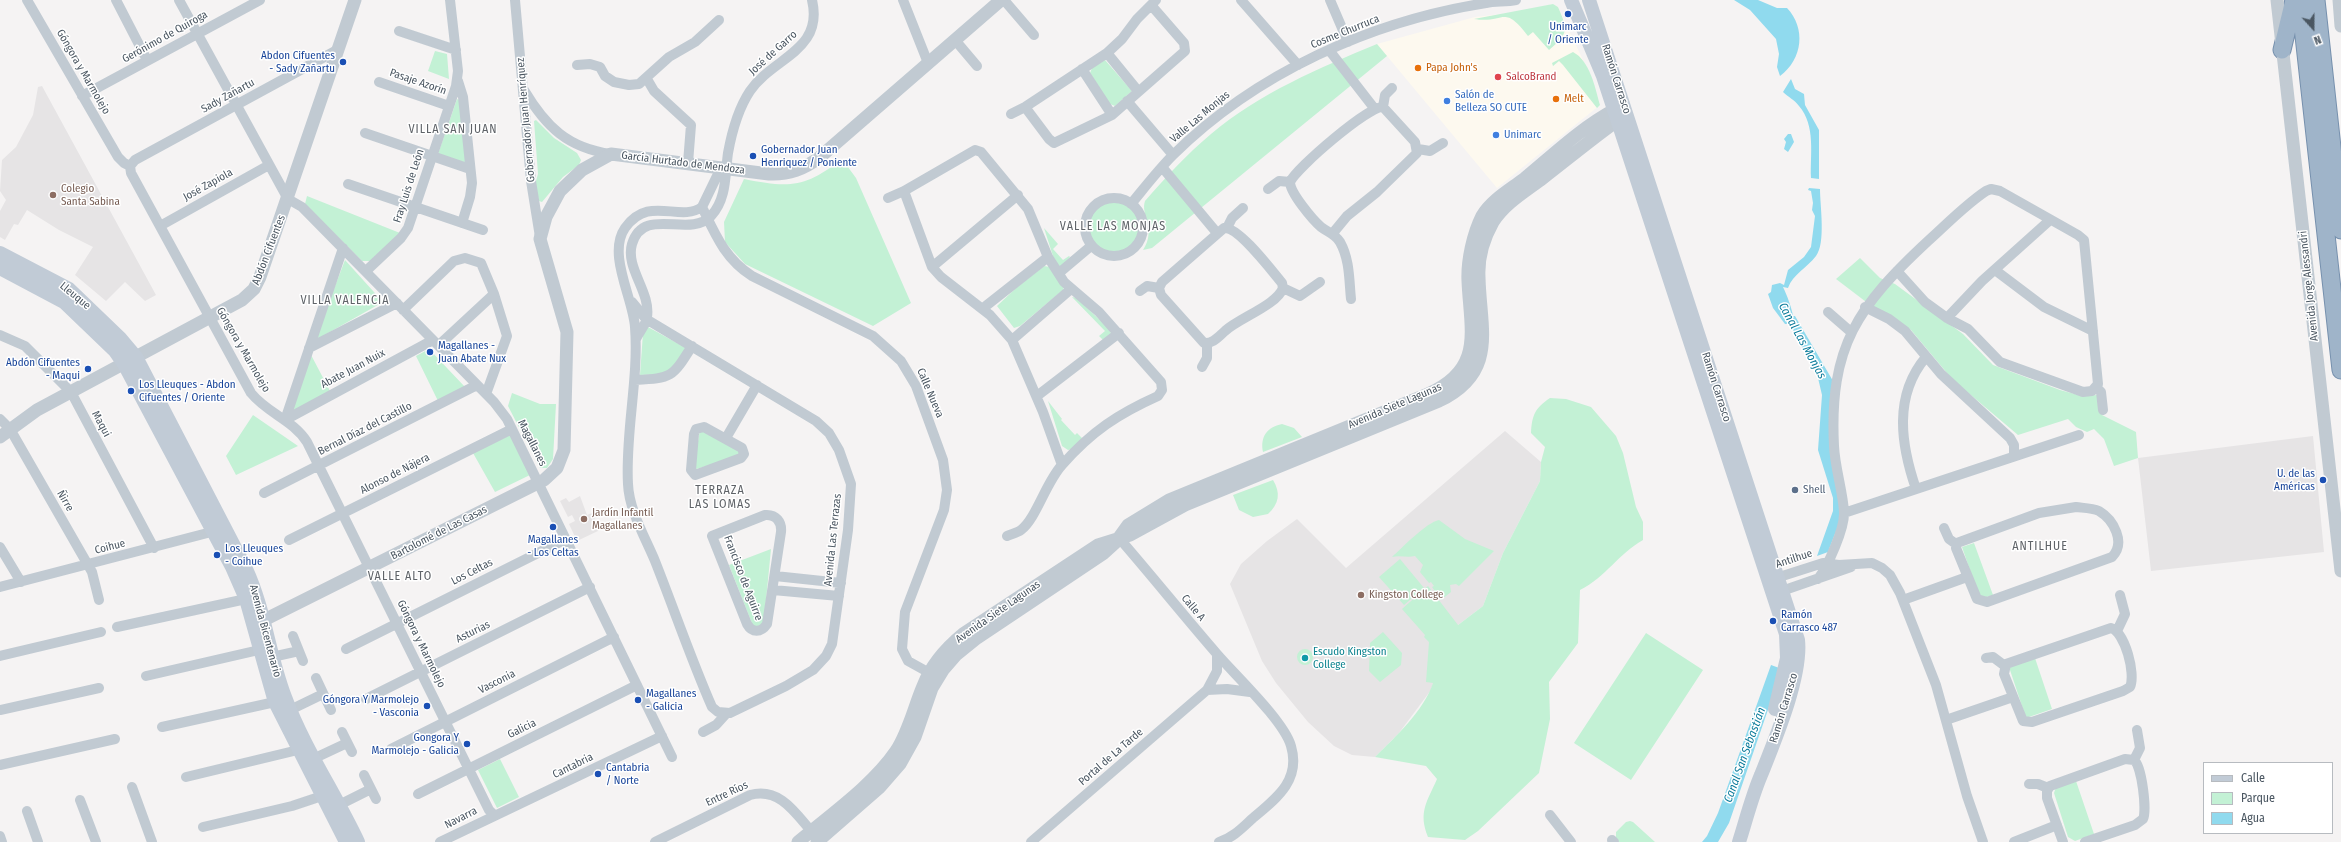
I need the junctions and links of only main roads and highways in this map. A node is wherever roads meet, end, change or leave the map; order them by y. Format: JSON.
{"nodes":[{"id":1,"x":1570,"y":0,"type":"edge"},
{"id":2,"x":1589,"y":0,"type":"edge"},
{"id":3,"x":2294,"y":0,"type":"edge"},
{"id":4,"x":2300,"y":0,"type":"edge"},
{"id":5,"x":2316,"y":0,"type":"edge"},
{"id":6,"x":2282,"y":50,"type":"road end"},
{"id":7,"x":2341,"y":230,"type":"edge"},
{"id":8,"x":0,"y":253,"type":"edge"},
{"id":9,"x":0,"y":268,"type":"edge"},
{"id":10,"x":68,"y":297,"type":"junction"},
{"id":11,"x":130,"y":361,"type":"joint"},
{"id":12,"x":2341,"y":370,"type":"edge"},
{"id":13,"x":220,"y":530,"type":"junction"},
{"id":14,"x":1752,"y":532,"type":"junction"},
{"id":15,"x":1773,"y":579,"type":"junction"},
{"id":16,"x":1778,"y":592,"type":"junction"},
{"id":17,"x":258,"y":623,"type":"junction"},
{"id":18,"x":346,"y":842,"type":"edge"},
{"id":19,"x":358,"y":842,"type":"edge"},
{"id":20,"x":1739,"y":842,"type":"edge"}],
"edges":[{"from":1,"to":14,"type":"main road","name":"Ramón Carrasco"},
{"from":2,"to":15,"type":"main road","name":"Ramón Carrasco"},
{"from":3,"to":6,"type":"highway"},
{"from":4,"to":12,"type":"highway","name":"Avenida Jorge Alessandri"},
{"from":5,"to":7,"type":"highway"},
{"from":8,"to":10,"type":"main road","name":"Lleuque"},
{"from":9,"to":10,"type":"main road","name":"Lleuque"},
{"from":10,"to":11,"type":"main road","name":"Lleuque"},
{"from":11,"to":13,"type":"main road","name":"Avenida Bicentenario"},
{"from":13,"to":17,"type":"main road","name":"Avenida Bicentenario"},
{"from":13,"to":17,"type":"main road","name":"Avenida Bicentenario"},
{"from":14,"to":15,"type":"main road","name":"Ramón Carrasco"},
{"from":14,"to":16,"type":"main road"},
{"from":15,"to":16,"type":"main road","name":"Ramón Carrasco"},
{"from":16,"to":20,"type":"main road","name":"Ramón Carrasco"},
{"from":17,"to":18,"type":"main road","name":"Avenida Bicentenario"},
{"from":17,"to":19,"type":"main road","name":"Avenida Bicentenario"}]}
